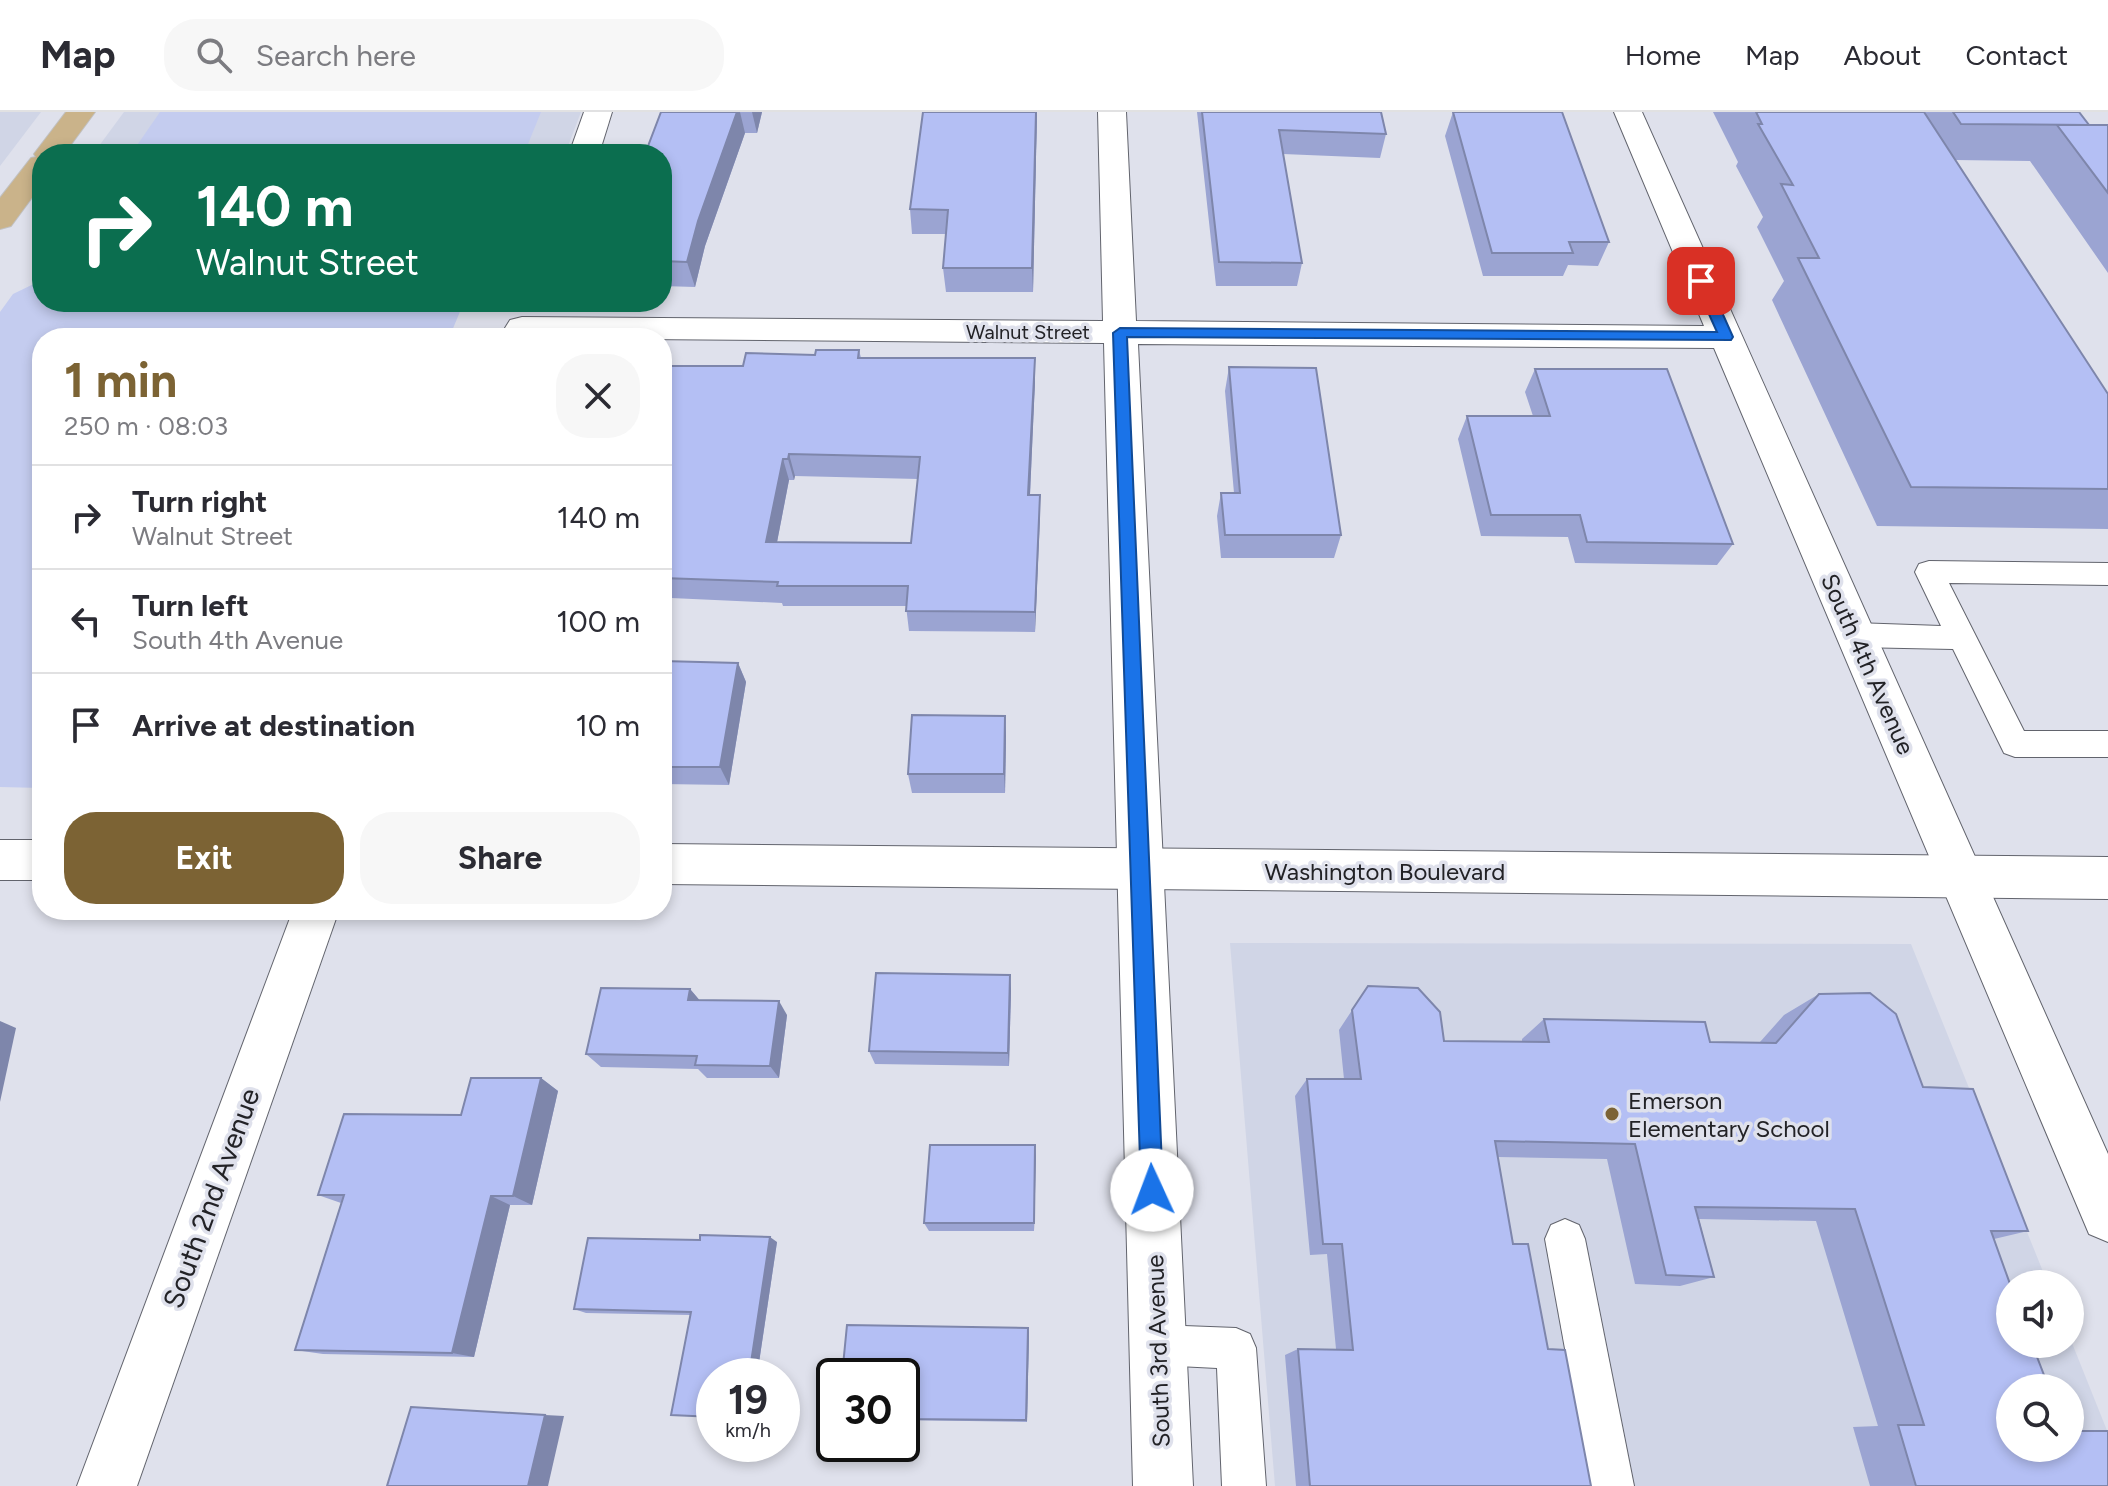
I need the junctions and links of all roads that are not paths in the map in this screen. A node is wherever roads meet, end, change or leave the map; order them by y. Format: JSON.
{"nodes":[{"id":1,"x":81,"y":112,"type":"edge"},
{"id":2,"x":598,"y":112,"type":"edge"},
{"id":3,"x":1112,"y":112,"type":"edge"},
{"id":4,"x":1628,"y":112,"type":"edge"},
{"id":5,"x":57,"y":144,"type":"edge"},
{"id":6,"x":587,"y":144,"type":"edge"},
{"id":7,"x":32,"y":177,"type":"edge"},
{"id":8,"x":0,"y":219,"type":"edge"},
{"id":9,"x":524,"y":323,"type":"edge"},
{"id":10,"x":1120,"y":333,"type":"junction"},
{"id":11,"x":1726,"y":337,"type":"junction"},
{"id":12,"x":2104,"y":580,"type":"edge"},
{"id":13,"x":1855,"y":635,"type":"junction"},
{"id":14,"x":1962,"y":638,"type":"junction"},
{"id":15,"x":2108,"y":744,"type":"edge"},
{"id":16,"x":0,"y":860,"type":"edge"},
{"id":17,"x":32,"y":860,"type":"edge"},
{"id":18,"x":672,"y":864,"type":"edge"},
{"id":19,"x":1140,"y":868,"type":"junction"},
{"id":20,"x":1959,"y":875,"type":"junction"},
{"id":21,"x":2108,"y":878,"type":"edge"},
{"id":22,"x":312,"y":920,"type":"edge"},
{"id":23,"x":2108,"y":1215,"type":"edge"},
{"id":24,"x":1565,"y":1239,"type":"dead end"},
{"id":25,"x":1158,"y":1345,"type":"junction"},
{"id":26,"x":107,"y":1486,"type":"edge"},
{"id":27,"x":1163,"y":1486,"type":"edge"},
{"id":28,"x":1244,"y":1486,"type":"edge"},
{"id":29,"x":1612,"y":1486,"type":"edge"}],
"edges":[{"from":1,"to":5,"type":"main road"},
{"from":2,"to":6,"type":"street"},
{"from":3,"to":10,"type":"street","name":"South 3rd Avenue"},
{"from":4,"to":11,"type":"street","name":"South 4th Avenue"},
{"from":7,"to":8,"type":"main road"},
{"from":9,"to":10,"type":"street","name":"Walnut Street"},
{"from":10,"to":11,"type":"street","name":"Walnut Street"},
{"from":10,"to":19,"type":"street","name":"South 3rd Avenue"},
{"from":11,"to":13,"type":"street","name":"South 4th Avenue"},
{"from":12,"to":14,"type":"lane"},
{"from":13,"to":14,"type":"lane"},
{"from":13,"to":20,"type":"street","name":"South 4th Avenue"},
{"from":14,"to":15,"type":"lane"},
{"from":16,"to":17,"type":"street"},
{"from":18,"to":19,"type":"street","name":"Washington Boulevard"},
{"from":19,"to":20,"type":"street","name":"Washington Boulevard"},
{"from":19,"to":25,"type":"street","name":"South 3rd Avenue"},
{"from":20,"to":21,"type":"street","name":"Washington Boulevard"},
{"from":20,"to":23,"type":"street","name":"South 4th Avenue"},
{"from":22,"to":26,"type":"street","name":"South 2nd Avenue"},
{"from":24,"to":29,"type":"lane"},
{"from":25,"to":27,"type":"street","name":"South 3rd Avenue"},
{"from":25,"to":28,"type":"lane"}]}
